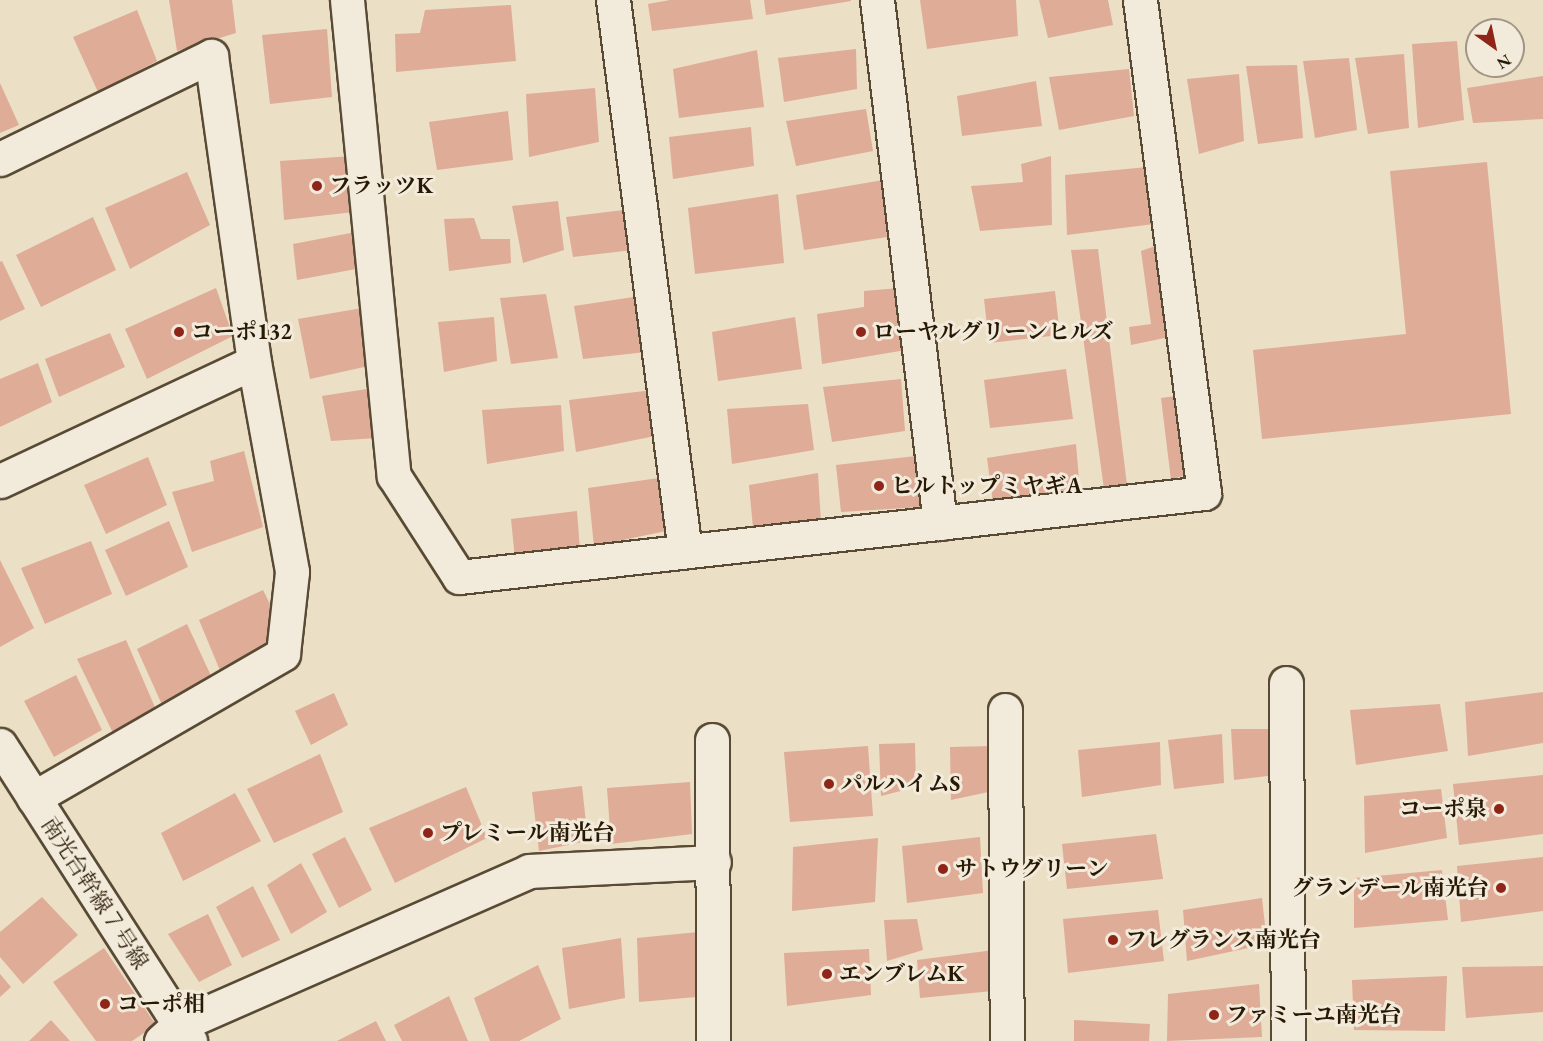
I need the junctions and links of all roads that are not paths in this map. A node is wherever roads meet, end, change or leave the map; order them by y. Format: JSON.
{"nodes":[{"id":1,"x":347,"y":0,"type":"edge"},
{"id":2,"x":613,"y":0,"type":"edge"},
{"id":3,"x":877,"y":0,"type":"edge"},
{"id":4,"x":1140,"y":0,"type":"edge"},
{"id":5,"x":0,"y":159,"type":"edge"},
{"id":6,"x":254,"y":362,"type":"junction"},
{"id":7,"x":0,"y":481,"type":"edge"},
{"id":8,"x":940,"y":523,"type":"junction"},
{"id":9,"x":685,"y":551,"type":"junction"},
{"id":10,"x":1286,"y":683,"type":"dead end"},
{"id":11,"x":1005,"y":710,"type":"dead end"},
{"id":12,"x":712,"y":740,"type":"dead end"},
{"id":13,"x":5,"y":764,"type":"edge"},
{"id":14,"x":34,"y":798,"type":"junction"},
{"id":15,"x":714,"y":862,"type":"junction"},
{"id":16,"x":177,"y":1036,"type":"edge"},
{"id":17,"x":713,"y":1041,"type":"edge"},
{"id":18,"x":1007,"y":1041,"type":"edge"},
{"id":19,"x":1288,"y":1041,"type":"edge"}],
"edges":[{"from":1,"to":9,"type":"street"},
{"from":2,"to":9,"type":"street"},
{"from":3,"to":8,"type":"street"},
{"from":4,"to":8,"type":"street"},
{"from":5,"to":6,"type":"street"},
{"from":6,"to":7,"type":"street"},
{"from":6,"to":14,"type":"street"},
{"from":8,"to":9,"type":"street"},
{"from":10,"to":19,"type":"street"},
{"from":11,"to":18,"type":"street"},
{"from":12,"to":15,"type":"street"},
{"from":13,"to":14,"type":"street","name":"南光台幹線７号線"},
{"from":14,"to":16,"type":"street","name":"南光台幹線７号線"},
{"from":15,"to":16,"type":"street"},
{"from":15,"to":17,"type":"street"}]}
